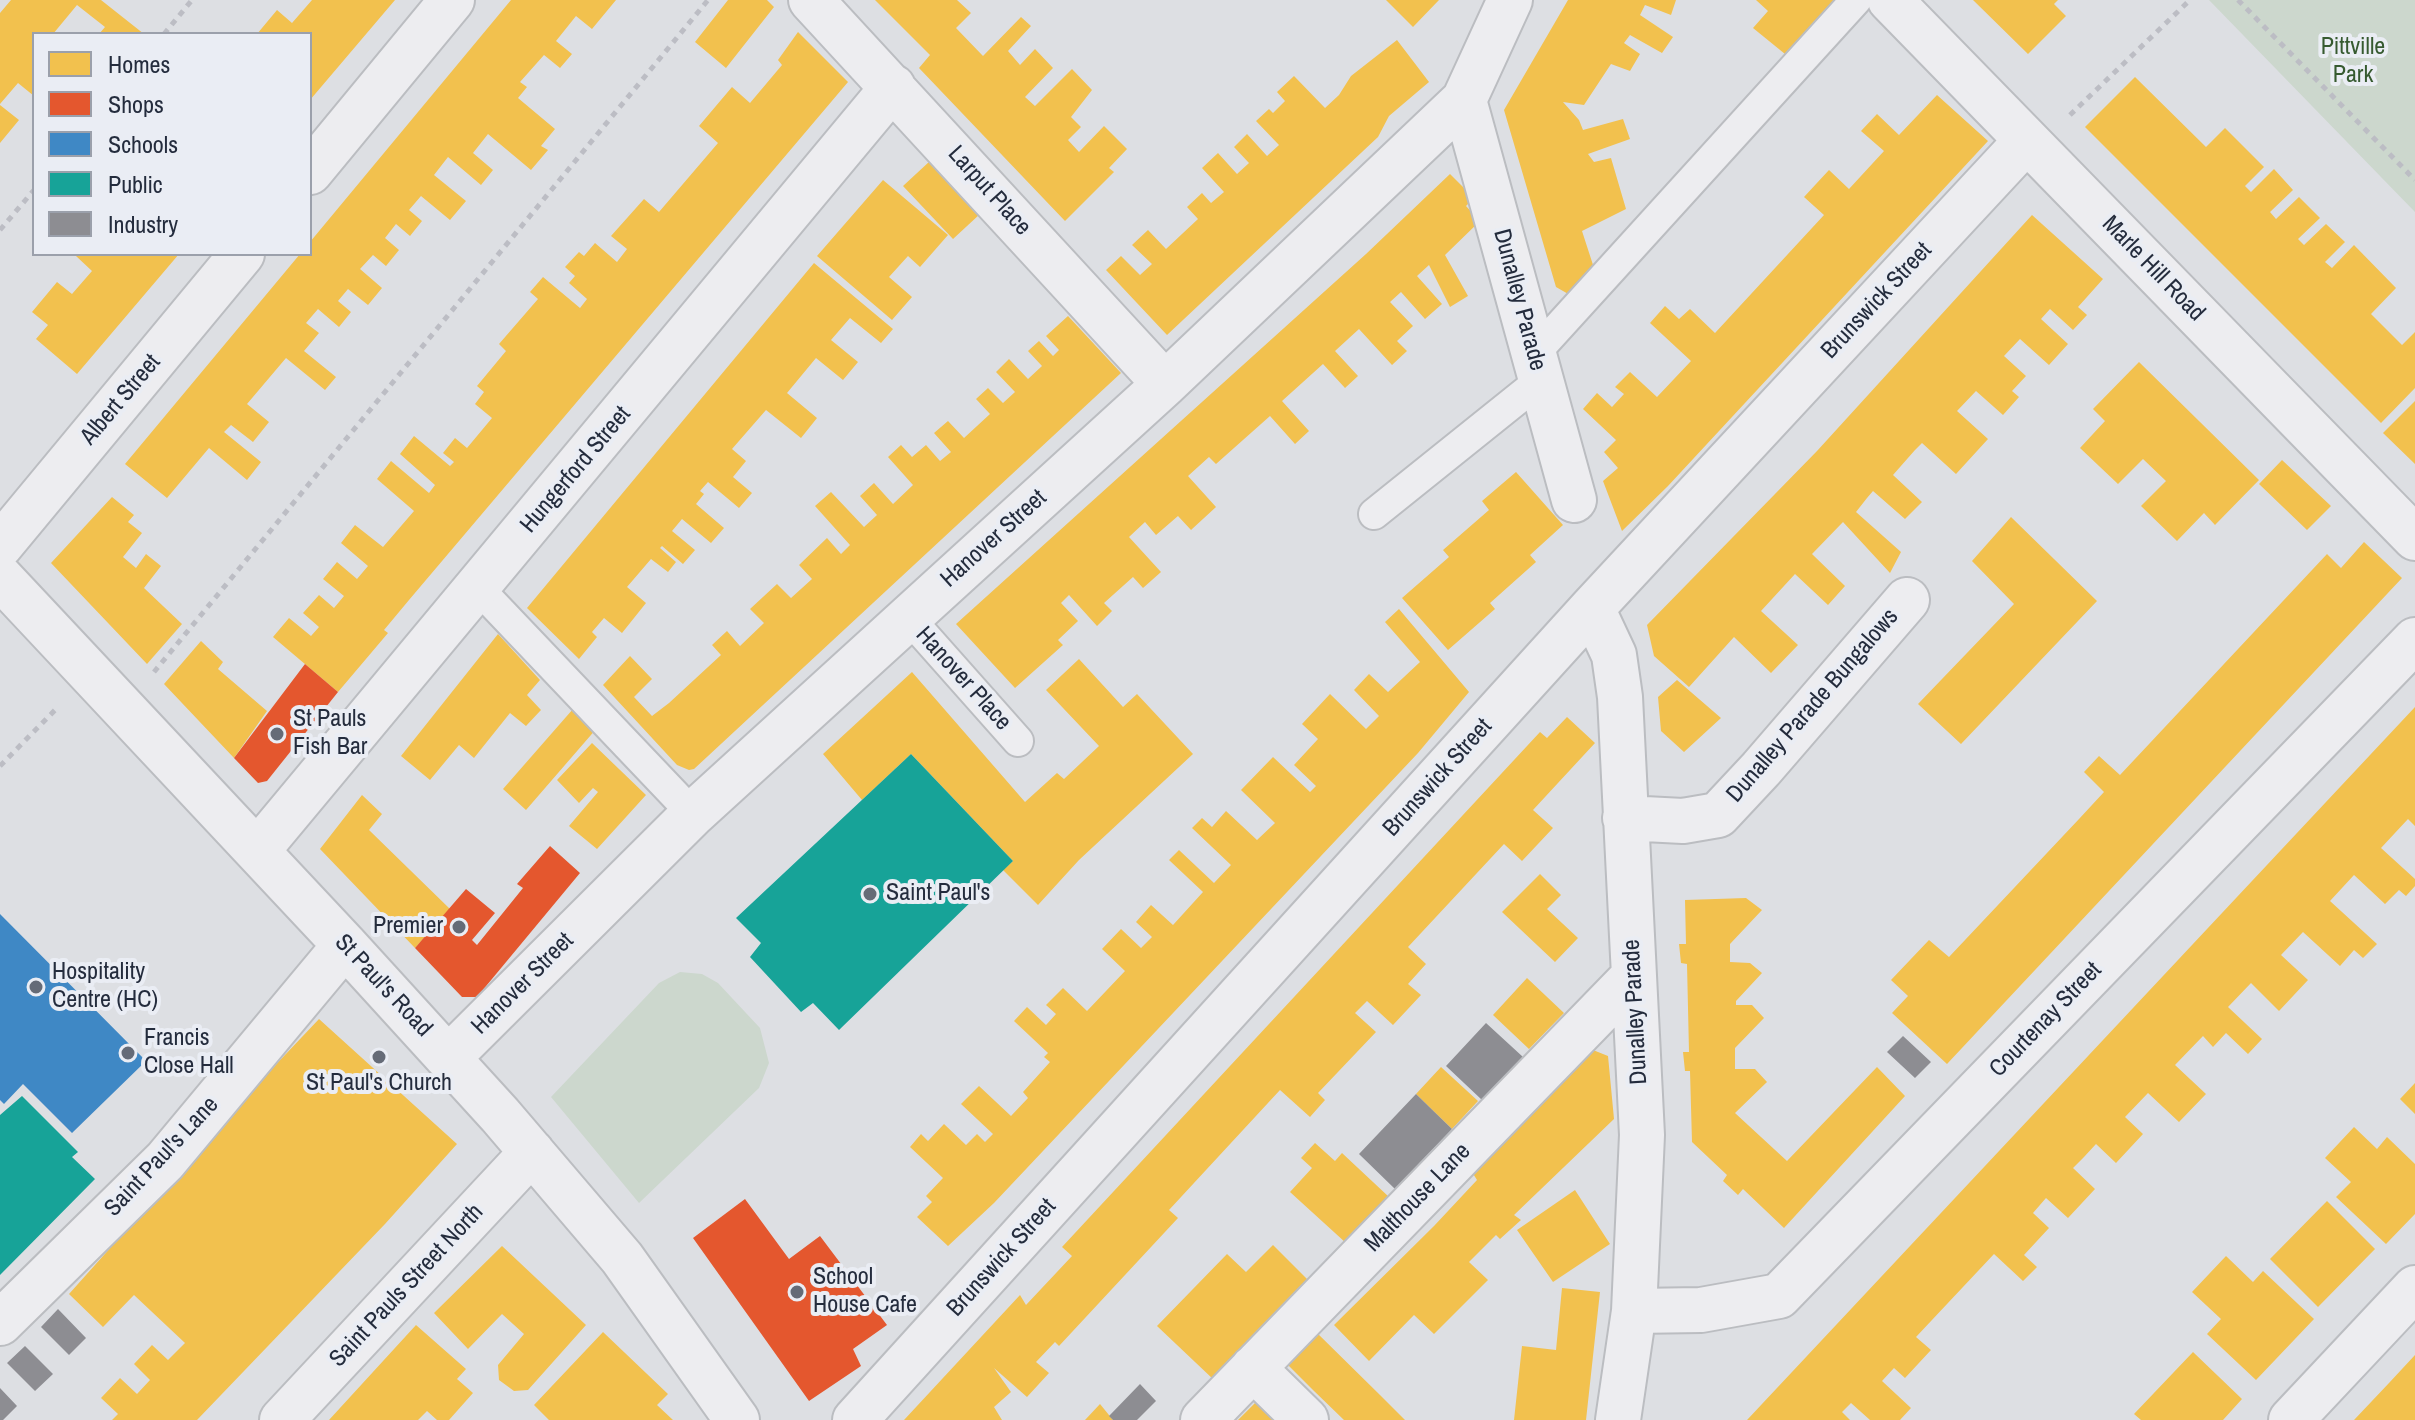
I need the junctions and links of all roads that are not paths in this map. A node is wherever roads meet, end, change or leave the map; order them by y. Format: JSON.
{"nodes":[{"id":1,"x":452,"y":0,"type":"edge"},
{"id":2,"x":811,"y":0,"type":"edge"},
{"id":3,"x":1510,"y":0,"type":"edge"},
{"id":4,"x":1856,"y":0,"type":"edge"},
{"id":5,"x":1890,"y":0,"type":"edge"},
{"id":6,"x":893,"y":87,"type":"junction"},
{"id":7,"x":1464,"y":100,"type":"junction"},
{"id":8,"x":2031,"y":144,"type":"junction"},
{"id":9,"x":312,"y":170,"type":"edge"},
{"id":10,"x":240,"y":256,"type":"edge"},
{"id":11,"x":1538,"y":367,"type":"junction"},
{"id":12,"x":1165,"y":384,"type":"junction"},
{"id":13,"x":1574,"y":500,"type":"dead end"},
{"id":14,"x":1374,"y":514,"type":"dead end"},
{"id":15,"x":2415,"y":538,"type":"edge"},
{"id":16,"x":0,"y":546,"type":"edge"},
{"id":17,"x":0,"y":577,"type":"edge"},
{"id":18,"x":478,"y":588,"type":"junction"},
{"id":19,"x":1907,"y":600,"type":"dead end"},
{"id":20,"x":1592,"y":608,"type":"junction"},
{"id":21,"x":908,"y":617,"type":"junction"},
{"id":22,"x":2415,"y":640,"type":"edge"},
{"id":23,"x":1018,"y":741,"type":"dead end"},
{"id":24,"x":693,"y":814,"type":"junction"},
{"id":25,"x":1625,"y":818,"type":"junction"},
{"id":26,"x":257,"y":851,"type":"junction"},
{"id":27,"x":345,"y":945,"type":"junction"},
{"id":28,"x":1634,"y":976,"type":"junction"},
{"id":29,"x":449,"y":1057,"type":"junction"},
{"id":30,"x":532,"y":1152,"type":"junction"},
{"id":31,"x":2415,"y":1288,"type":"edge"},
{"id":32,"x":1634,"y":1311,"type":"junction"},
{"id":33,"x":0,"y":1323,"type":"edge"},
{"id":34,"x":1253,"y":1368,"type":"junction"},
{"id":35,"x":282,"y":1420,"type":"edge"},
{"id":36,"x":737,"y":1420,"type":"edge"},
{"id":37,"x":855,"y":1420,"type":"edge"},
{"id":38,"x":1203,"y":1420,"type":"edge"},
{"id":39,"x":1306,"y":1420,"type":"edge"},
{"id":40,"x":1618,"y":1420,"type":"edge"},
{"id":41,"x":2291,"y":1420,"type":"edge"}],
"edges":[{"from":1,"to":9,"type":"street"},
{"from":2,"to":6,"type":"street","name":"Larput Place"},
{"from":3,"to":7,"type":"street","name":"Hanover Street"},
{"from":4,"to":11,"type":"lane"},
{"from":5,"to":8,"type":"street","name":"Marle Hill Road"},
{"from":6,"to":12,"type":"street","name":"Larput Place"},
{"from":6,"to":18,"type":"street","name":"Hungerford Street"},
{"from":7,"to":11,"type":"street","name":"Dunalley Parade"},
{"from":7,"to":12,"type":"street","name":"Hanover Street"},
{"from":8,"to":15,"type":"street","name":"Marle Hill Road"},
{"from":8,"to":20,"type":"street","name":"Brunswick Street"},
{"from":10,"to":16,"type":"street","name":"Albert Street"},
{"from":11,"to":13,"type":"street","name":"Dunalley Parade"},
{"from":11,"to":14,"type":"lane"},
{"from":12,"to":21,"type":"street","name":"Hanover Street"},
{"from":17,"to":26,"type":"street","name":"St Paul's Road"},
{"from":18,"to":24,"type":"lane"},
{"from":18,"to":26,"type":"street","name":"Hungerford Street"},
{"from":19,"to":25,"type":"street","name":"Dunalley Parade Bungalows"},
{"from":20,"to":25,"type":"street","name":"Dunalley Parade"},
{"from":20,"to":37,"type":"street","name":"Brunswick Street"},
{"from":21,"to":23,"type":"lane","name":"Hanover Place"},
{"from":21,"to":24,"type":"street","name":"Hanover Street"},
{"from":22,"to":32,"type":"street","name":"Courtenay Street"},
{"from":24,"to":29,"type":"street","name":"Hanover Street"},
{"from":25,"to":28,"type":"street","name":"Dunalley Parade"},
{"from":26,"to":27,"type":"street","name":"St Paul's Road"},
{"from":27,"to":29,"type":"street","name":"St Paul's Road"},
{"from":27,"to":33,"type":"street","name":"Saint Paul's Lane"},
{"from":28,"to":32,"type":"street","name":"Dunalley Parade"},
{"from":28,"to":34,"type":"street","name":"Malthouse Lane"},
{"from":29,"to":30,"type":"street","name":"St Paul's Road"},
{"from":30,"to":35,"type":"street","name":"Saint Pauls Street North"},
{"from":30,"to":36,"type":"street","name":"St Paul's Road"},
{"from":31,"to":41,"type":"street"},
{"from":32,"to":40,"type":"street","name":"Dunalley Parade"},
{"from":34,"to":38,"type":"street","name":"Malthouse Lane"},
{"from":34,"to":39,"type":"street"}]}
